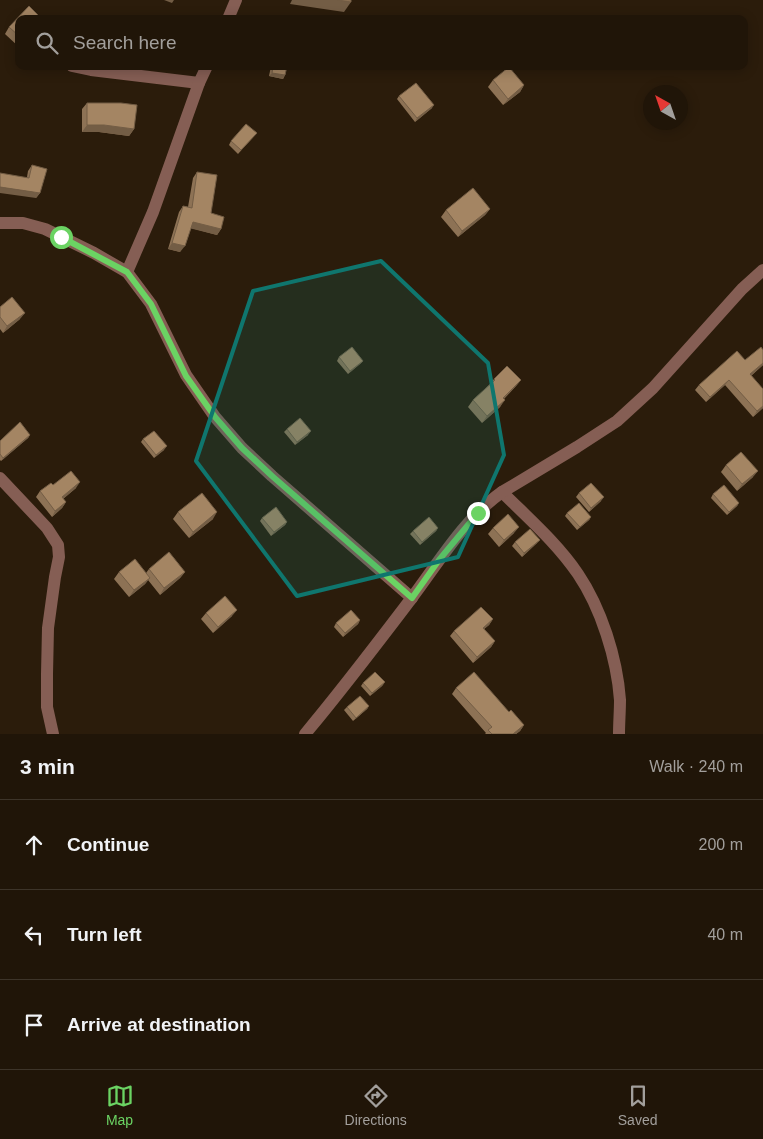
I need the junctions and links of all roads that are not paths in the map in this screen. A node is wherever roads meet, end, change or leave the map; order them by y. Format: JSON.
{"nodes":[{"id":1,"x":236,"y":0,"type":"edge"},
{"id":2,"x":230,"y":15,"type":"edge"},
{"id":3,"x":91,"y":70,"type":"edge"},
{"id":4,"x":205,"y":70,"type":"edge"},
{"id":5,"x":199,"y":83,"type":"junction"},
{"id":6,"x":0,"y":223,"type":"edge"},
{"id":7,"x":763,"y":270,"type":"edge"},
{"id":8,"x":127,"y":272,"type":"junction"},
{"id":9,"x":0,"y":478,"type":"edge"},
{"id":10,"x":502,"y":492,"type":"junction"},
{"id":11,"x":412,"y":598,"type":"junction"},
{"id":12,"x":53,"y":734,"type":"edge"},
{"id":13,"x":305,"y":734,"type":"edge"},
{"id":14,"x":619,"y":734,"type":"edge"}],
"edges":[{"from":1,"to":2,"type":"street"},
{"from":3,"to":5,"type":"street"},
{"from":4,"to":5,"type":"street"},
{"from":5,"to":8,"type":"street"},
{"from":6,"to":8,"type":"street"},
{"from":7,"to":10,"type":"street"},
{"from":8,"to":11,"type":"street"},
{"from":9,"to":12,"type":"street"},
{"from":10,"to":11,"type":"street"},
{"from":10,"to":14,"type":"street"},
{"from":11,"to":13,"type":"street"}]}
